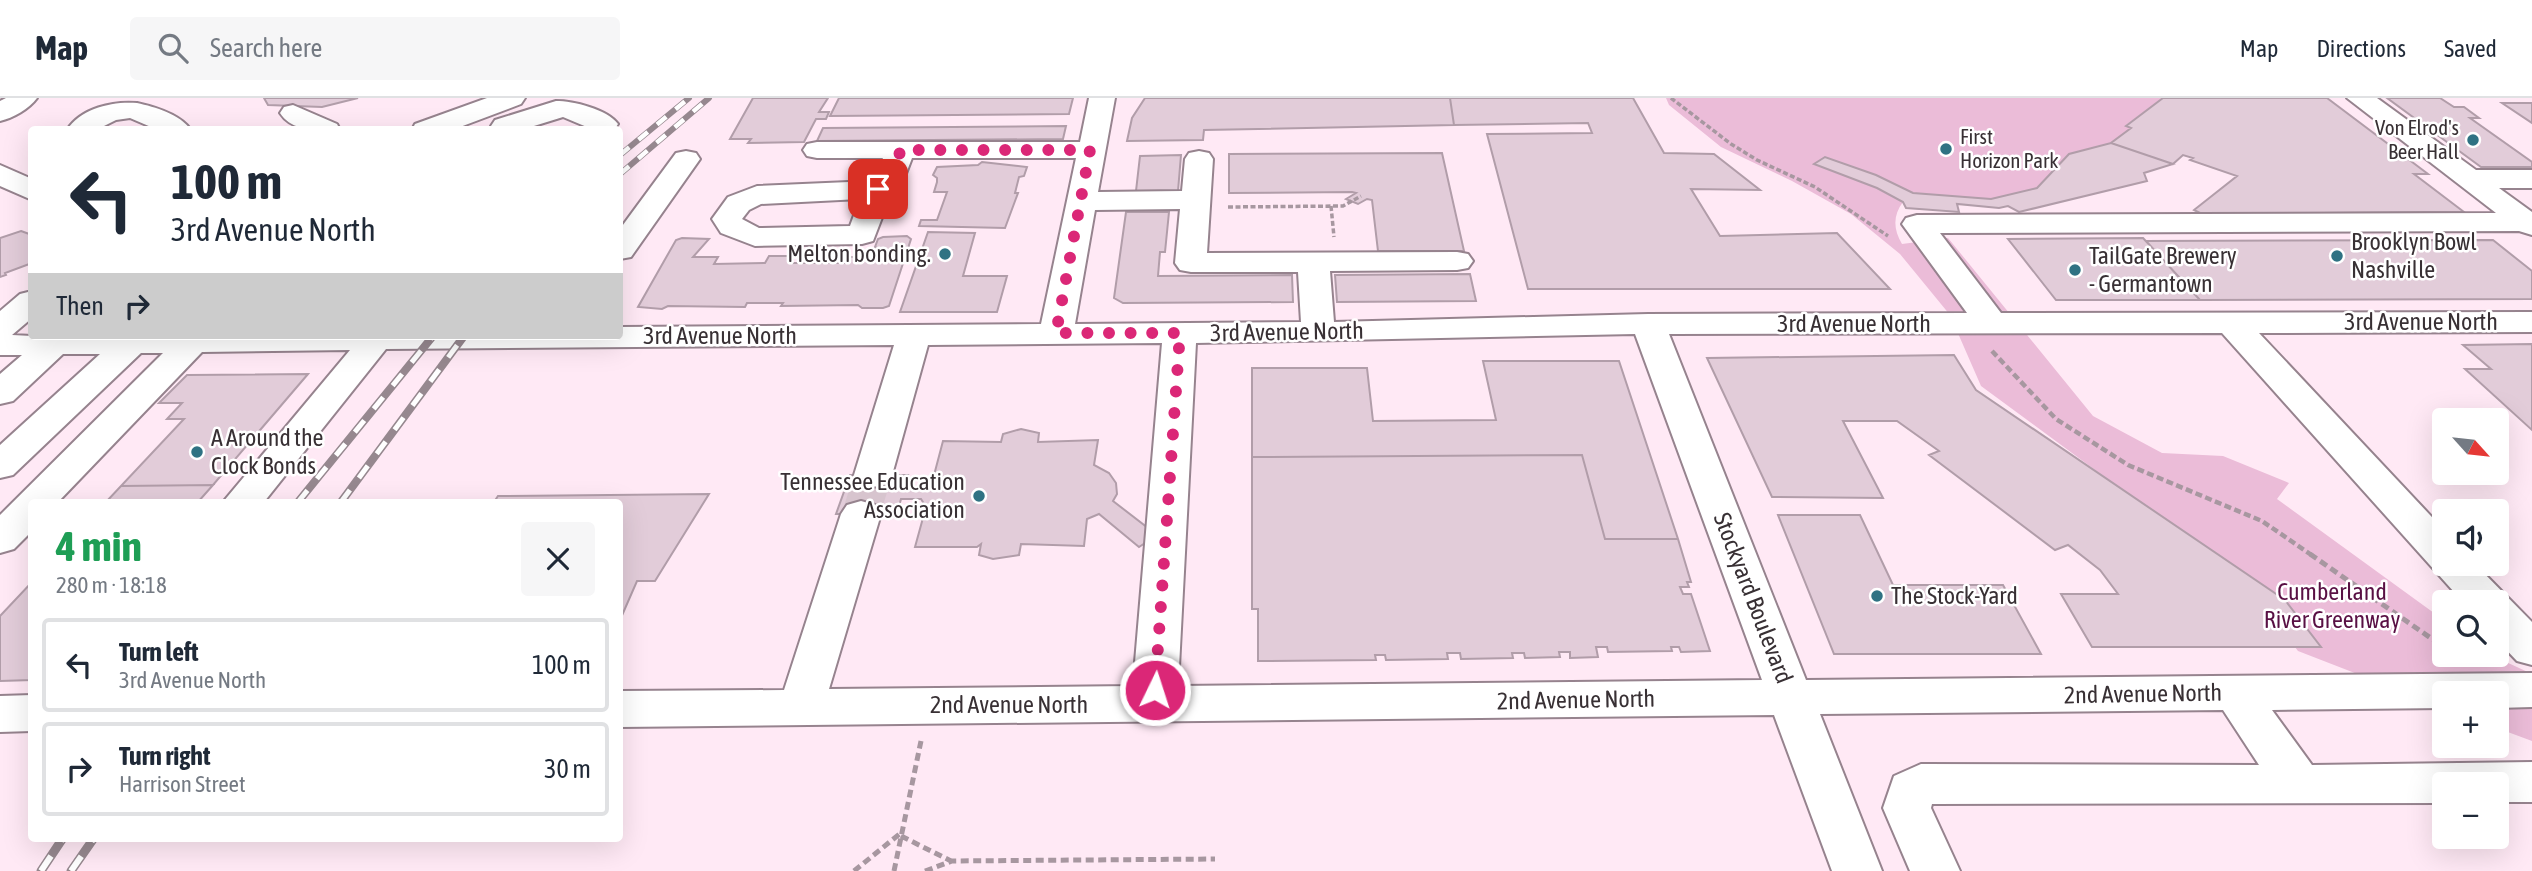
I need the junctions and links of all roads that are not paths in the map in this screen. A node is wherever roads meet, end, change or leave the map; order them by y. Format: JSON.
{"nodes":[{"id":1,"x":24,"y":98,"type":"edge"},
{"id":2,"x":512,"y":98,"type":"edge"},
{"id":3,"x":1102,"y":98,"type":"edge"},
{"id":4,"x":2360,"y":98,"type":"edge"},
{"id":5,"x":472,"y":111,"type":"junction"},
{"id":6,"x":0,"y":113,"type":"edge"},
{"id":7,"x":293,"y":113,"type":"dead end"},
{"id":8,"x":604,"y":124,"type":"dead end"},
{"id":9,"x":83,"y":126,"type":"edge"},
{"id":10,"x":169,"y":126,"type":"edge"},
{"id":11,"x":319,"y":126,"type":"edge"},
{"id":12,"x":435,"y":126,"type":"edge"},
{"id":13,"x":505,"y":126,"type":"edge"},
{"id":14,"x":514,"y":126,"type":"edge"},
{"id":15,"x":817,"y":150,"type":"dead end"},
{"id":16,"x":901,"y":150,"type":"junction"},
{"id":17,"x":1090,"y":150,"type":"junction"},
{"id":18,"x":686,"y":159,"type":"dead end"},
{"id":19,"x":1199,"y":159,"type":"dead end"},
{"id":20,"x":0,"y":174,"type":"edge"},
{"id":21,"x":2470,"y":179,"type":"junction"},
{"id":22,"x":2532,"y":179,"type":"edge"},
{"id":23,"x":28,"y":189,"type":"edge"},
{"id":24,"x":878,"y":189,"type":"dead end"},
{"id":25,"x":1080,"y":201,"type":"junction"},
{"id":26,"x":1195,"y":204,"type":"junction"},
{"id":27,"x":2529,"y":224,"type":"edge"},
{"id":28,"x":623,"y":246,"type":"edge"},
{"id":29,"x":1457,"y":261,"type":"dead end"},
{"id":30,"x":1313,"y":262,"type":"junction"},
{"id":31,"x":28,"y":290,"type":"edge"},
{"id":32,"x":0,"y":300,"type":"edge"},
{"id":33,"x":28,"y":304,"type":"edge"},
{"id":34,"x":2532,"y":322,"type":"edge"},
{"id":35,"x":1648,"y":324,"type":"junction"},
{"id":36,"x":1978,"y":324,"type":"junction"},
{"id":37,"x":2232,"y":324,"type":"junction"},
{"id":38,"x":0,"y":328,"type":"edge"},
{"id":39,"x":1318,"y":332,"type":"junction"},
{"id":40,"x":1056,"y":333,"type":"junction"},
{"id":41,"x":1180,"y":333,"type":"junction"},
{"id":42,"x":914,"y":334,"type":"junction"},
{"id":43,"x":623,"y":336,"type":"edge"},
{"id":44,"x":249,"y":340,"type":"edge"},
{"id":45,"x":376,"y":340,"type":"edge"},
{"id":46,"x":191,"y":344,"type":"junction"},
{"id":47,"x":0,"y":345,"type":"edge"},
{"id":48,"x":52,"y":345,"type":"junction"},
{"id":49,"x":130,"y":345,"type":"junction"},
{"id":50,"x":0,"y":393,"type":"edge"},
{"id":51,"x":0,"y":466,"type":"edge"},
{"id":52,"x":38,"y":499,"type":"edge"},
{"id":53,"x":245,"y":499,"type":"edge"},
{"id":54,"x":0,"y":503,"type":"edge"},
{"id":55,"x":28,"y":504,"type":"edge"},
{"id":56,"x":28,"y":509,"type":"edge"},
{"id":57,"x":0,"y":539,"type":"edge"},
{"id":58,"x":2432,"y":542,"type":"edge"},
{"id":59,"x":2463,"y":576,"type":"edge"},
{"id":60,"x":2476,"y":590,"type":"edge"},
{"id":61,"x":2509,"y":625,"type":"edge"},
{"id":62,"x":2532,"y":649,"type":"edge"},
{"id":63,"x":2532,"y":690,"type":"edge"},
{"id":64,"x":2235,"y":693,"type":"junction"},
{"id":65,"x":1791,"y":698,"type":"junction"},
{"id":66,"x":1154,"y":704,"type":"junction"},
{"id":67,"x":801,"y":708,"type":"junction"},
{"id":68,"x":623,"y":709,"type":"edge"},
{"id":69,"x":0,"y":713,"type":"edge"},
{"id":70,"x":28,"y":713,"type":"edge"},
{"id":71,"x":2532,"y":782,"type":"edge"},
{"id":72,"x":2299,"y":785,"type":"junction"},
{"id":73,"x":1857,"y":871,"type":"edge"},
{"id":74,"x":1935,"y":871,"type":"edge"}],
"edges":[{"from":1,"to":6,"type":"street"},
{"from":2,"to":5,"type":"street"},
{"from":3,"to":17,"type":"street"},
{"from":4,"to":21,"type":"street"},
{"from":5,"to":12,"type":"street"},
{"from":5,"to":13,"type":"street"},
{"from":7,"to":11,"type":"street"},
{"from":8,"to":14,"type":"street"},
{"from":9,"to":10,"type":"street"},
{"from":15,"to":16,"type":"street"},
{"from":16,"to":17,"type":"street"},
{"from":16,"to":24,"type":"street"},
{"from":17,"to":25,"type":"street"},
{"from":18,"to":28,"type":"street"},
{"from":19,"to":26,"type":"street"},
{"from":20,"to":23,"type":"street"},
{"from":21,"to":22,"type":"street"},
{"from":21,"to":27,"type":"street"},
{"from":25,"to":26,"type":"street"},
{"from":25,"to":40,"type":"street"},
{"from":26,"to":30,"type":"street"},
{"from":27,"to":36,"type":"street"},
{"from":29,"to":30,"type":"street"},
{"from":30,"to":39,"type":"street"},
{"from":31,"to":32,"type":"street"},
{"from":33,"to":38,"type":"street"},
{"from":34,"to":37,"type":"street","name":"3rd Avenue North"},
{"from":35,"to":36,"type":"street","name":"3rd Avenue North"},
{"from":35,"to":39,"type":"street","name":"3rd Avenue North"},
{"from":35,"to":65,"type":"street","name":"Stockyard Boulevard"},
{"from":36,"to":37,"type":"street","name":"3rd Avenue North"},
{"from":37,"to":58,"type":"street"},
{"from":39,"to":41,"type":"street","name":"3rd Avenue North"},
{"from":40,"to":41,"type":"street","name":"3rd Avenue North"},
{"from":40,"to":42,"type":"street","name":"3rd Avenue North"},
{"from":41,"to":66,"type":"street"},
{"from":42,"to":43,"type":"street","name":"3rd Avenue North"},
{"from":42,"to":67,"type":"street"},
{"from":44,"to":46,"type":"street","name":"3rd Avenue North"},
{"from":45,"to":53,"type":"street"},
{"from":46,"to":49,"type":"street","name":"3rd Avenue North"},
{"from":46,"to":52,"type":"street"},
{"from":47,"to":48,"type":"street","name":"3rd Avenue North"},
{"from":48,"to":49,"type":"street","name":"3rd Avenue North"},
{"from":48,"to":50,"type":"street"},
{"from":49,"to":51,"type":"street"},
{"from":54,"to":55,"type":"street"},
{"from":56,"to":57,"type":"street"},
{"from":59,"to":60,"type":"street"},
{"from":61,"to":62,"type":"street"},
{"from":63,"to":64,"type":"street","name":"2nd Avenue North"},
{"from":64,"to":65,"type":"street","name":"2nd Avenue North"},
{"from":64,"to":72,"type":"street"},
{"from":65,"to":66,"type":"street","name":"2nd Avenue North"},
{"from":65,"to":73,"type":"street","name":"Stockyard Boulevard"},
{"from":66,"to":67,"type":"street","name":"2nd Avenue North"},
{"from":67,"to":68,"type":"street","name":"2nd Avenue North"},
{"from":69,"to":70,"type":"street"},
{"from":71,"to":72,"type":"street"},
{"from":72,"to":74,"type":"street"}]}
